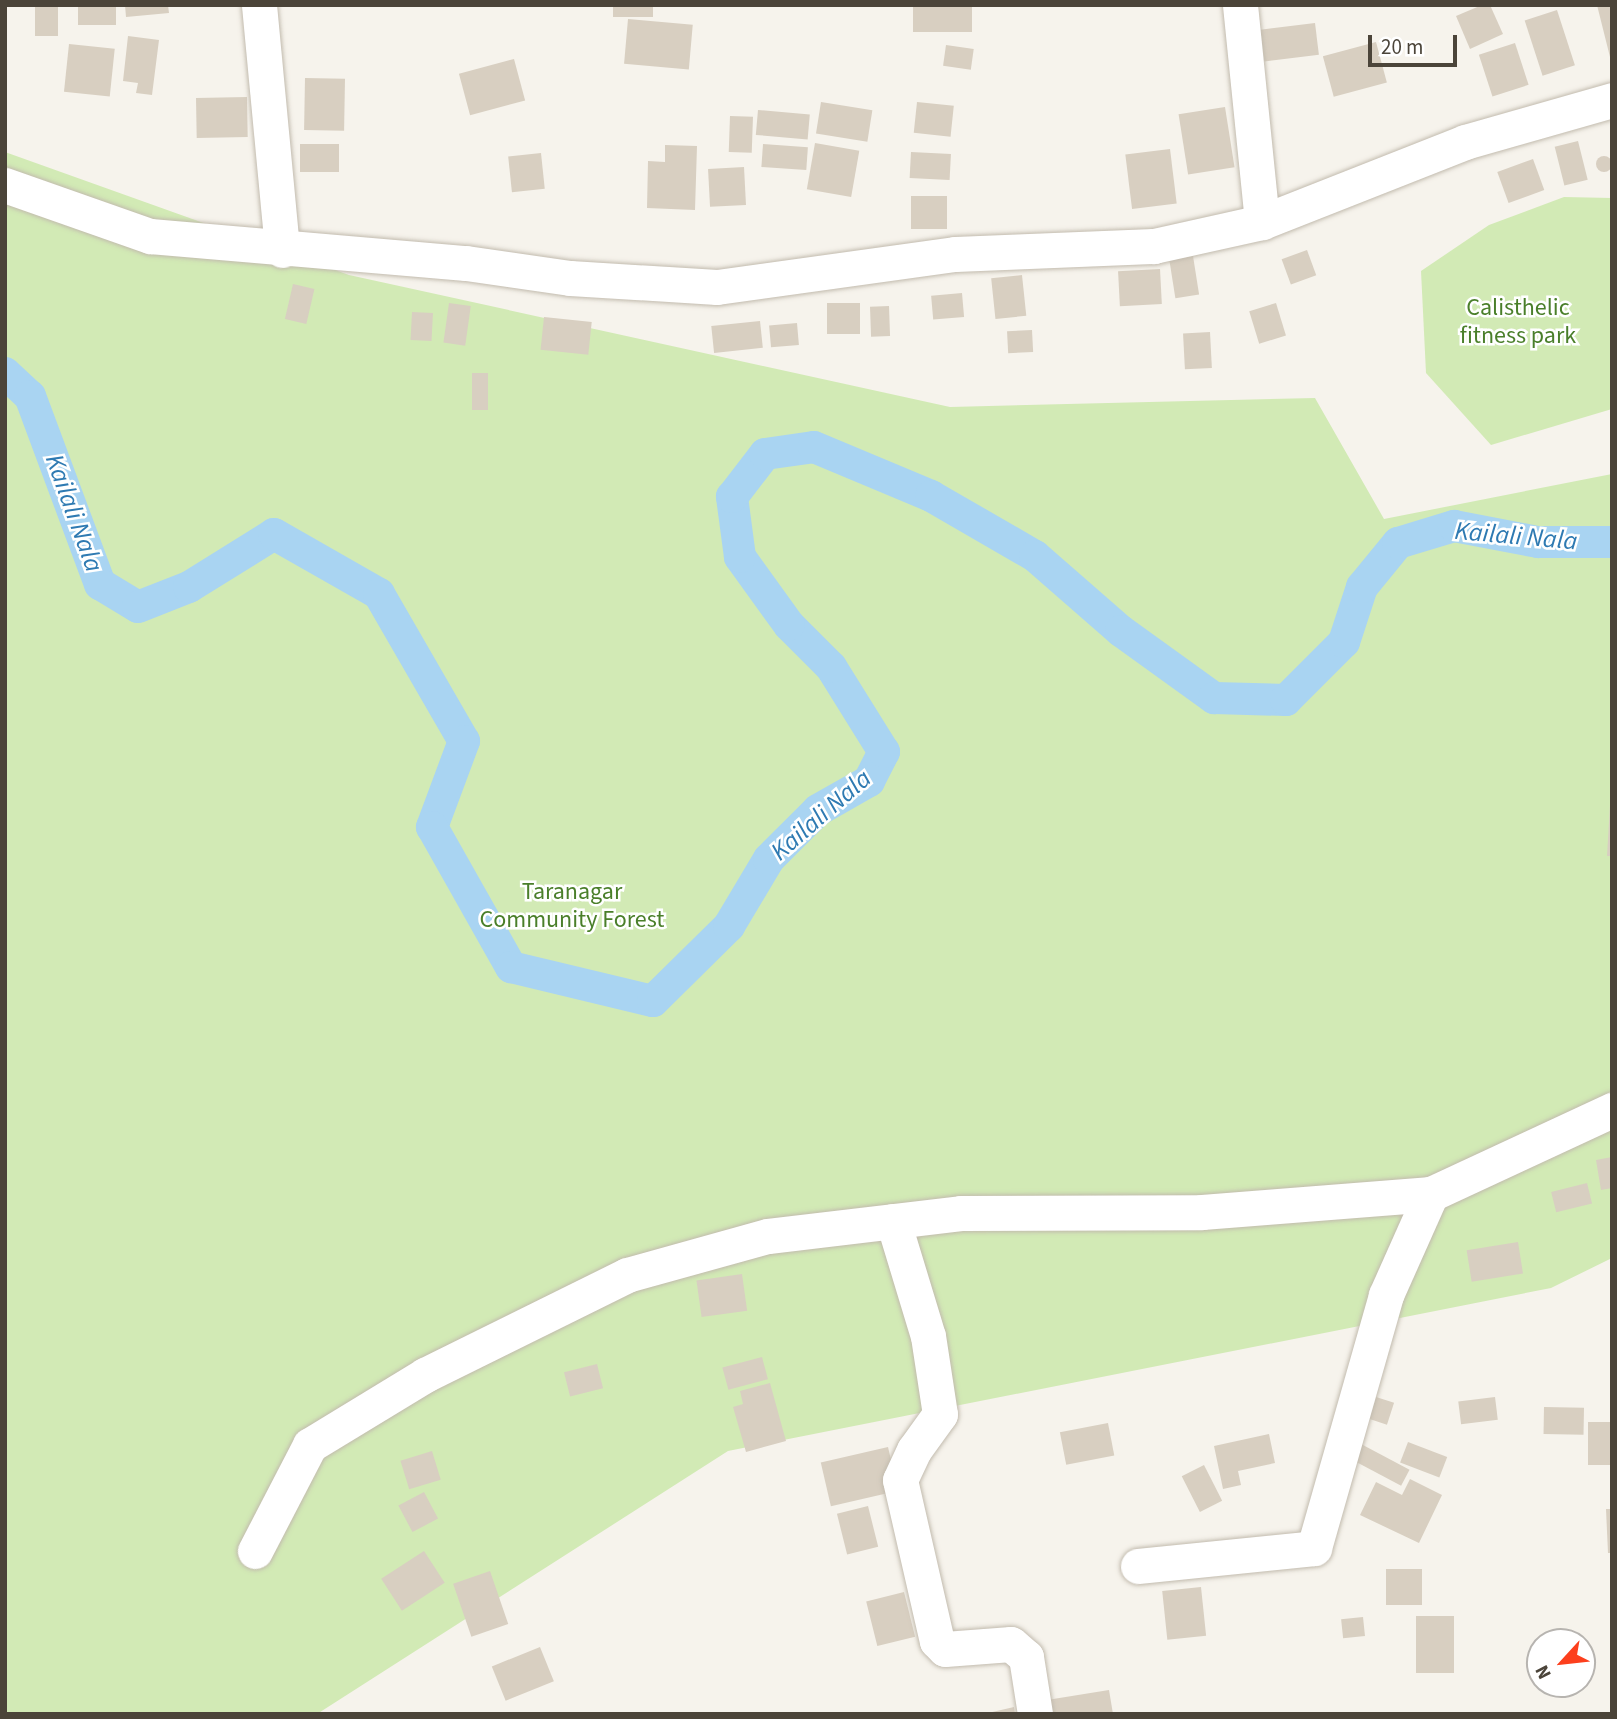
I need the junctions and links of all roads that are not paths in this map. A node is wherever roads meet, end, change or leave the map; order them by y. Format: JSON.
{"nodes":[{"id":1,"x":259,"y":5,"type":"edge"},
{"id":2,"x":1240,"y":5,"type":"edge"},
{"id":3,"x":1612,"y":100,"type":"edge"},
{"id":4,"x":5,"y":185,"type":"edge"},
{"id":5,"x":1262,"y":222,"type":"junction"},
{"id":6,"x":282,"y":250,"type":"junction"},
{"id":7,"x":1612,"y":1110,"type":"edge"},
{"id":8,"x":1431,"y":1194,"type":"junction"},
{"id":9,"x":893,"y":1221,"type":"junction"},
{"id":10,"x":255,"y":1551,"type":"dead end"},
{"id":11,"x":1138,"y":1566,"type":"dead end"},
{"id":12,"x":1035,"y":1714,"type":"edge"}],
"edges":[{"from":1,"to":6,"type":"street"},
{"from":2,"to":5,"type":"street"},
{"from":3,"to":5,"type":"street"},
{"from":4,"to":6,"type":"street"},
{"from":5,"to":6,"type":"street"},
{"from":7,"to":8,"type":"street"},
{"from":8,"to":9,"type":"street"},
{"from":8,"to":11,"type":"street"},
{"from":9,"to":10,"type":"street"},
{"from":9,"to":12,"type":"street"}]}
